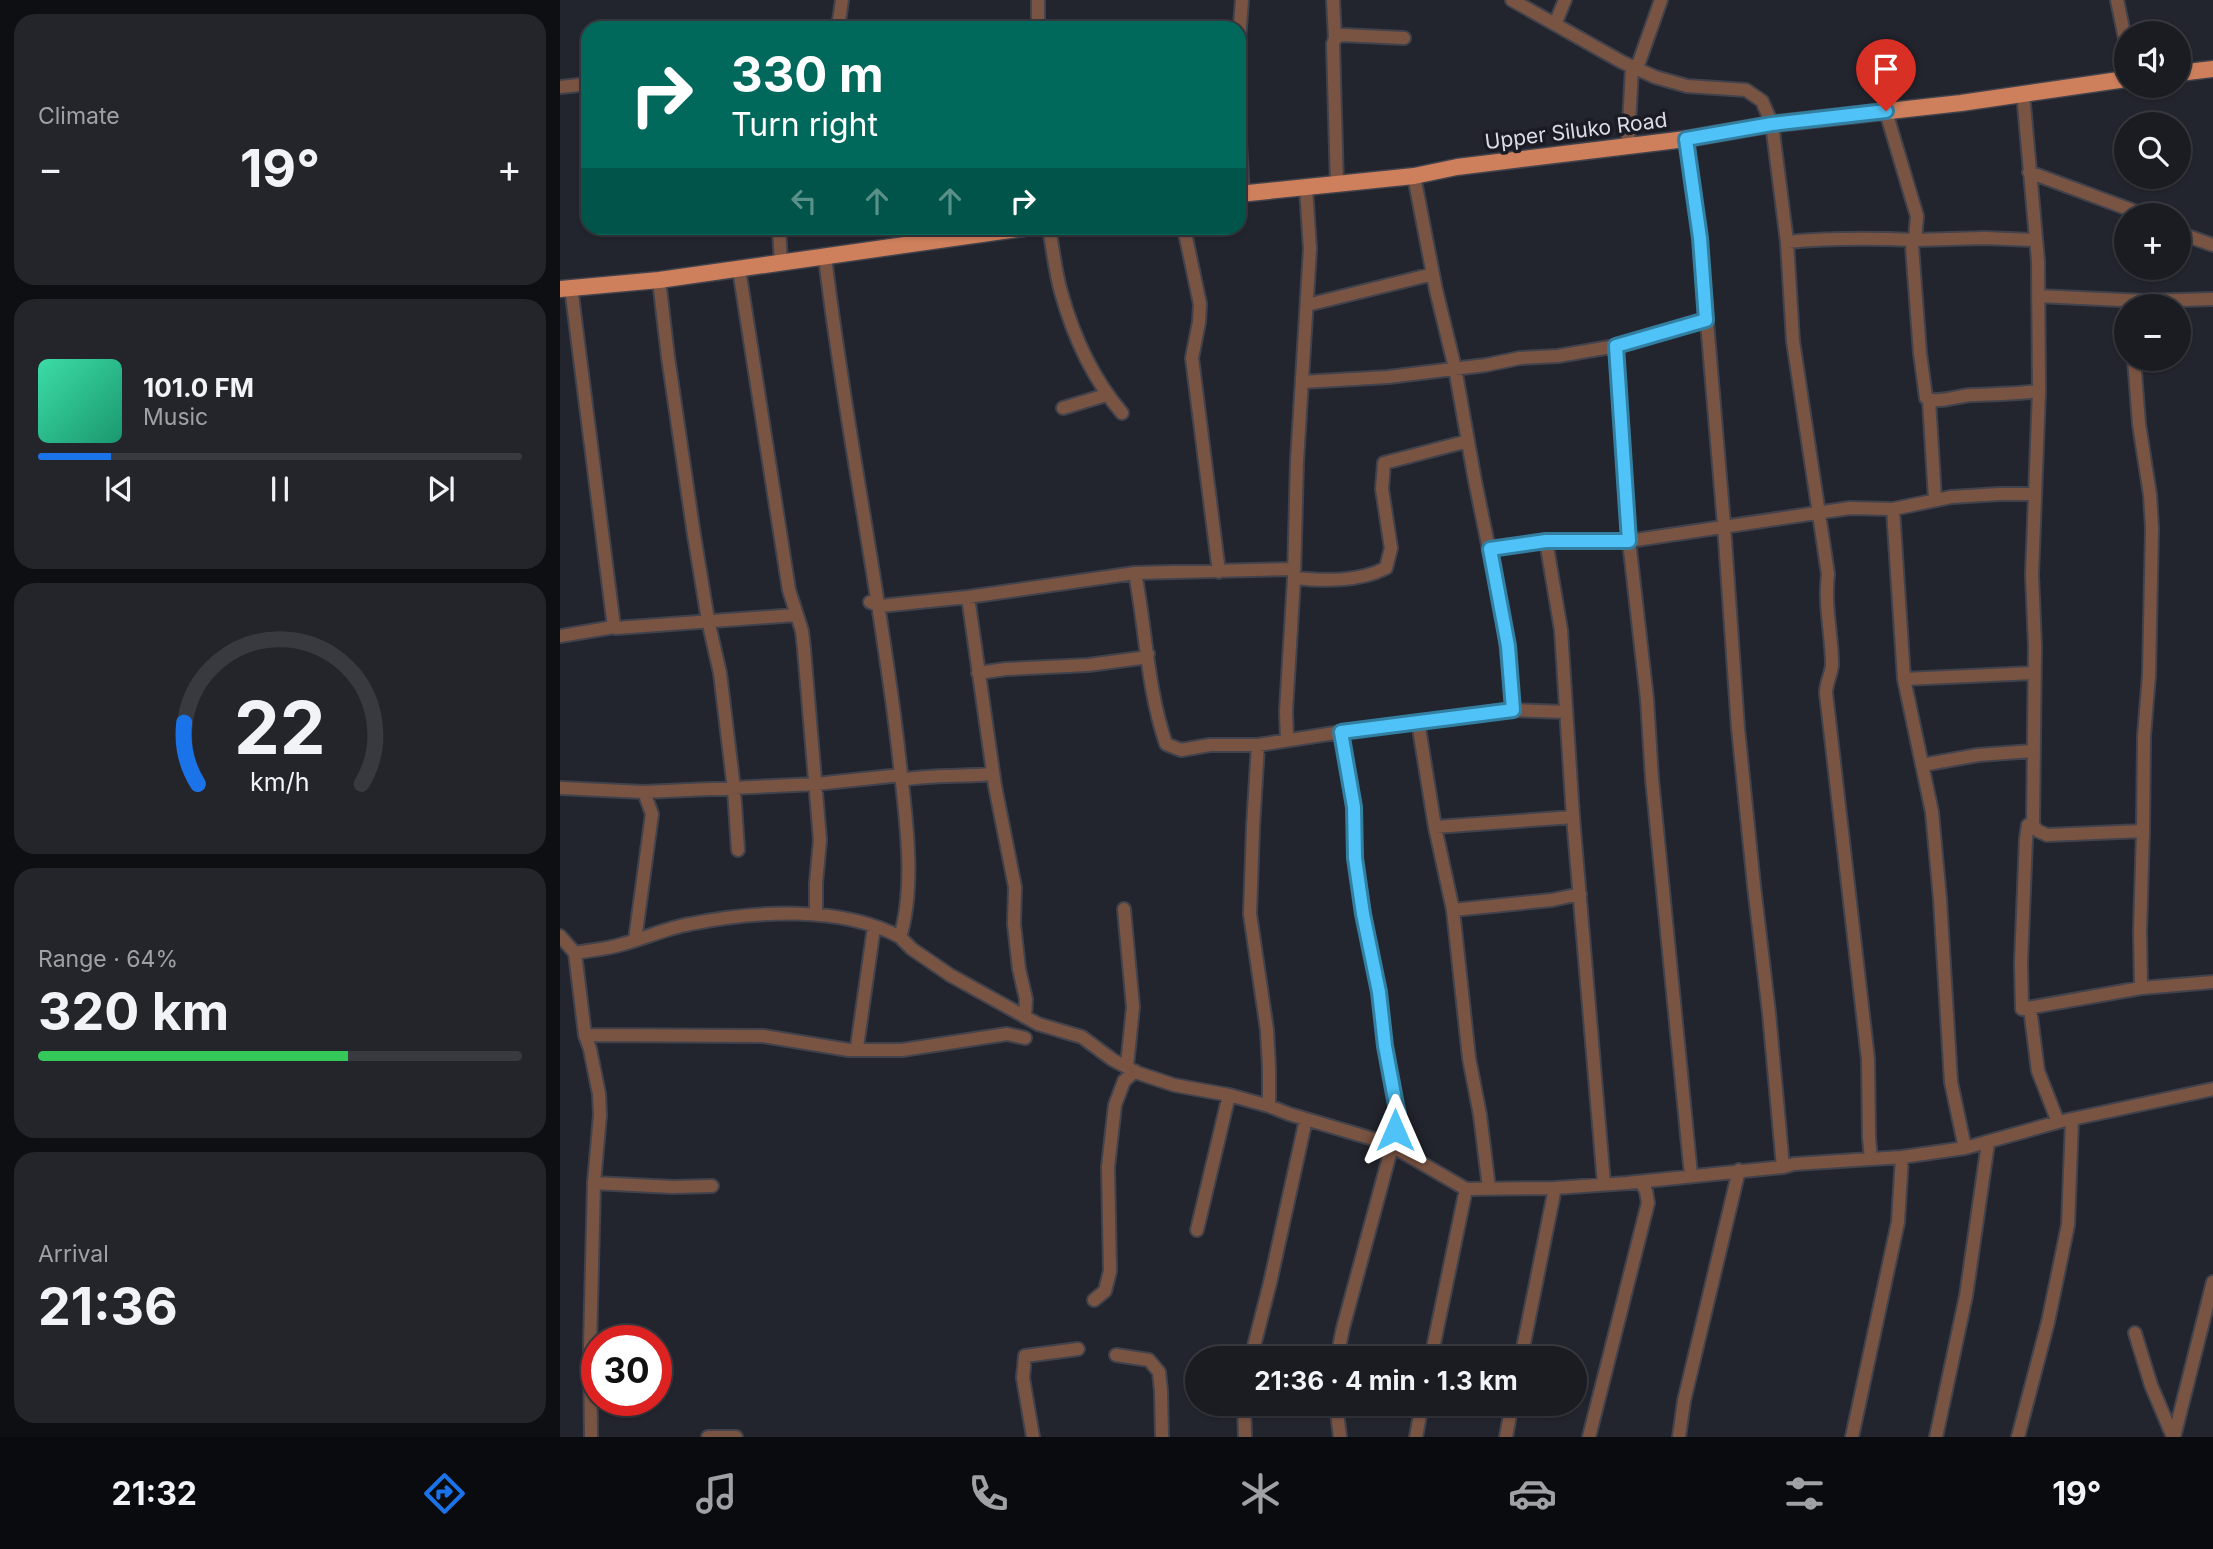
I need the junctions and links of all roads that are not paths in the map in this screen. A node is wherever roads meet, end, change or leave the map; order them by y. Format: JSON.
{"nodes":[{"id":1,"x":842,"y":0,"type":"edge"},
{"id":2,"x":1038,"y":0,"type":"edge"},
{"id":3,"x":1242,"y":0,"type":"edge"},
{"id":4,"x":1333,"y":0,"type":"edge"},
{"id":5,"x":1512,"y":0,"type":"edge"},
{"id":6,"x":1565,"y":0,"type":"edge"},
{"id":7,"x":1661,"y":0,"type":"edge"},
{"id":8,"x":2118,"y":0,"type":"edge"},
{"id":9,"x":839,"y":21,"type":"edge"},
{"id":10,"x":1038,"y":21,"type":"edge"},
{"id":11,"x":1240,"y":21,"type":"edge"},
{"id":12,"x":2122,"y":21,"type":"edge"},
{"id":13,"x":1555,"y":24,"type":"junction"},
{"id":14,"x":1335,"y":38,"type":"junction"},
{"id":15,"x":1404,"y":38,"type":"dead end"},
{"id":16,"x":1634,"y":67,"type":"junction"},
{"id":17,"x":2213,"y":69,"type":"edge"},
{"id":18,"x":2191,"y":72,"type":"edge"},
{"id":19,"x":2114,"y":81,"type":"edge"},
{"id":20,"x":581,"y":85,"type":"edge"},
{"id":21,"x":560,"y":87,"type":"edge"},
{"id":22,"x":2023,"y":93,"type":"junction"},
{"id":23,"x":1886,"y":111,"type":"junction"},
{"id":24,"x":1772,"y":124,"type":"junction"},
{"id":25,"x":1686,"y":139,"type":"junction"},
{"id":26,"x":1629,"y":145,"type":"junction"},
{"id":27,"x":2029,"y":172,"type":"junction"},
{"id":28,"x":1414,"y":176,"type":"junction"},
{"id":29,"x":1337,"y":185,"type":"junction"},
{"id":30,"x":1306,"y":188,"type":"junction"},
{"id":31,"x":1246,"y":194,"type":"edge"},
{"id":32,"x":2114,"y":204,"type":"edge"},
{"id":33,"x":779,"y":235,"type":"edge"},
{"id":34,"x":976,"y":235,"type":"edge"},
{"id":35,"x":1050,"y":235,"type":"edge"},
{"id":36,"x":1185,"y":235,"type":"edge"},
{"id":37,"x":2191,"y":237,"type":"edge"},
{"id":38,"x":1915,"y":240,"type":"junction"},
{"id":39,"x":2036,"y":240,"type":"junction"},
{"id":40,"x":1787,"y":243,"type":"junction"},
{"id":41,"x":2213,"y":245,"type":"edge"},
{"id":42,"x":825,"y":257,"type":"junction"},
{"id":43,"x":781,"y":264,"type":"junction"},
{"id":44,"x":739,"y":269,"type":"junction"},
{"id":45,"x":1433,"y":274,"type":"junction"},
{"id":46,"x":659,"y":280,"type":"junction"},
{"id":47,"x":566,"y":288,"type":"edge"},
{"id":48,"x":2038,"y":296,"type":"junction"},
{"id":49,"x":2213,"y":299,"type":"edge"},
{"id":50,"x":2191,"y":300,"type":"edge"},
{"id":51,"x":2114,"y":302,"type":"edge"},
{"id":52,"x":1307,"y":305,"type":"junction"},
{"id":53,"x":1706,"y":320,"type":"junction"},
{"id":54,"x":1616,"y":346,"type":"junction"},
{"id":55,"x":1455,"y":368,"type":"junction"},
{"id":56,"x":2135,"y":371,"type":"edge"},
{"id":57,"x":1302,"y":382,"type":"junction"},
{"id":58,"x":2039,"y":391,"type":"junction"},
{"id":59,"x":1929,"y":400,"type":"junction"},
{"id":60,"x":1122,"y":413,"type":"dead end"},
{"id":61,"x":1468,"y":441,"type":"junction"},
{"id":62,"x":2034,"y":494,"type":"junction"},
{"id":63,"x":1935,"y":499,"type":"junction"},
{"id":64,"x":1893,"y":509,"type":"junction"},
{"id":65,"x":1818,"y":513,"type":"junction"},
{"id":66,"x":1724,"y":526,"type":"junction"},
{"id":67,"x":1546,"y":541,"type":"junction"},
{"id":68,"x":1629,"y":541,"type":"junction"},
{"id":69,"x":1490,"y":549,"type":"junction"},
{"id":70,"x":1219,"y":572,"type":"junction"},
{"id":71,"x":1135,"y":573,"type":"junction"},
{"id":72,"x":1294,"y":574,"type":"junction"},
{"id":73,"x":968,"y":597,"type":"junction"},
{"id":74,"x":875,"y":604,"type":"junction"},
{"id":75,"x":796,"y":615,"type":"junction"},
{"id":76,"x":708,"y":620,"type":"junction"},
{"id":77,"x":614,"y":627,"type":"junction"},
{"id":78,"x":560,"y":636,"type":"edge"},
{"id":79,"x":1148,"y":654,"type":"junction"},
{"id":80,"x":978,"y":673,"type":"junction"},
{"id":81,"x":2034,"y":673,"type":"junction"},
{"id":82,"x":1904,"y":679,"type":"junction"},
{"id":83,"x":1513,"y":710,"type":"junction"},
{"id":84,"x":1566,"y":712,"type":"junction"},
{"id":85,"x":1418,"y":722,"type":"junction"},
{"id":86,"x":1341,"y":732,"type":"junction"},
{"id":87,"x":1287,"y":740,"type":"junction"},
{"id":88,"x":1258,"y":745,"type":"junction"},
{"id":89,"x":2033,"y":751,"type":"junction"},
{"id":90,"x":1922,"y":765,"type":"junction"},
{"id":91,"x":993,"y":774,"type":"junction"},
{"id":92,"x":901,"y":778,"type":"junction"},
{"id":93,"x":816,"y":784,"type":"junction"},
{"id":94,"x":560,"y":788,"type":"edge"},
{"id":95,"x":734,"y":789,"type":"junction"},
{"id":96,"x":644,"y":793,"type":"junction"},
{"id":97,"x":1573,"y":817,"type":"junction"},
{"id":98,"x":1435,"y":827,"type":"junction"},
{"id":99,"x":2038,"y":831,"type":"junction"},
{"id":100,"x":2143,"y":831,"type":"junction"},
{"id":101,"x":738,"y":850,"type":"dead end"},
{"id":102,"x":1580,"y":894,"type":"junction"},
{"id":103,"x":1124,"y":909,"type":"dead end"},
{"id":104,"x":1453,"y":909,"type":"junction"},
{"id":105,"x":817,"y":914,"type":"junction"},
{"id":106,"x":874,"y":927,"type":"junction"},
{"id":107,"x":560,"y":936,"type":"edge"},
{"id":108,"x":900,"y":937,"type":"junction"},
{"id":109,"x":635,"y":940,"type":"junction"},
{"id":110,"x":575,"y":953,"type":"junction"},
{"id":111,"x":2213,"y":982,"type":"edge"},
{"id":112,"x":2141,"y":988,"type":"junction"},
{"id":113,"x":2030,"y":1008,"type":"junction"},
{"id":114,"x":1025,"y":1017,"type":"junction"},
{"id":115,"x":585,"y":1035,"type":"junction"},
{"id":116,"x":1025,"y":1038,"type":"dead end"},
{"id":117,"x":857,"y":1047,"type":"dead end"},
{"id":118,"x":1131,"y":1068,"type":"junction"},
{"id":119,"x":2213,"y":1088,"type":"edge"},
{"id":120,"x":1229,"y":1095,"type":"junction"},
{"id":121,"x":1269,"y":1105,"type":"junction"},
{"id":122,"x":1306,"y":1119,"type":"junction"},
{"id":123,"x":2072,"y":1120,"type":"junction"},
{"id":124,"x":2058,"y":1122,"type":"junction"},
{"id":125,"x":1988,"y":1143,"type":"junction"},
{"id":126,"x":1392,"y":1146,"type":"junction"},
{"id":127,"x":1965,"y":1148,"type":"junction"},
{"id":128,"x":1902,"y":1157,"type":"junction"},
{"id":129,"x":1871,"y":1159,"type":"junction"},
{"id":130,"x":1783,"y":1167,"type":"junction"},
{"id":131,"x":1739,"y":1170,"type":"junction"},
{"id":132,"x":1691,"y":1175,"type":"junction"},
{"id":133,"x":1641,"y":1182,"type":"junction"},
{"id":134,"x":594,"y":1183,"type":"junction"},
{"id":135,"x":1604,"y":1184,"type":"junction"},
{"id":136,"x":712,"y":1186,"type":"dead end"},
{"id":137,"x":1489,"y":1188,"type":"junction"},
{"id":138,"x":1555,"y":1188,"type":"junction"},
{"id":139,"x":1466,"y":1189,"type":"junction"},
{"id":140,"x":1197,"y":1230,"type":"dead end"},
{"id":141,"x":2213,"y":1282,"type":"edge"},
{"id":142,"x":1094,"y":1300,"type":"dead end"},
{"id":143,"x":2135,"y":1333,"type":"dead end"},
{"id":144,"x":1254,"y":1346,"type":"edge"},
{"id":145,"x":1339,"y":1346,"type":"edge"},
{"id":146,"x":1433,"y":1346,"type":"edge"},
{"id":147,"x":1523,"y":1346,"type":"edge"},
{"id":148,"x":1078,"y":1349,"type":"dead end"},
{"id":149,"x":1116,"y":1355,"type":"dead end"},
{"id":150,"x":1244,"y":1416,"type":"edge"},
{"id":151,"x":1337,"y":1416,"type":"edge"},
{"id":152,"x":1420,"y":1416,"type":"edge"},
{"id":153,"x":1510,"y":1416,"type":"edge"},
{"id":154,"x":591,"y":1437,"type":"edge"},
{"id":155,"x":708,"y":1437,"type":"edge"},
{"id":156,"x":736,"y":1437,"type":"edge"},
{"id":157,"x":1034,"y":1437,"type":"edge"},
{"id":158,"x":1161,"y":1437,"type":"edge"},
{"id":159,"x":1245,"y":1437,"type":"edge"},
{"id":160,"x":1340,"y":1437,"type":"edge"},
{"id":161,"x":1416,"y":1437,"type":"edge"},
{"id":162,"x":1506,"y":1437,"type":"edge"},
{"id":163,"x":1589,"y":1437,"type":"edge"},
{"id":164,"x":1679,"y":1437,"type":"edge"},
{"id":165,"x":1852,"y":1437,"type":"edge"},
{"id":166,"x":1936,"y":1437,"type":"edge"},
{"id":167,"x":2018,"y":1437,"type":"edge"},
{"id":168,"x":2173,"y":1437,"type":"edge"}],
"edges":[{"from":1,"to":9,"type":"street"},
{"from":2,"to":10,"type":"street"},
{"from":3,"to":11,"type":"street"},
{"from":4,"to":14,"type":"street"},
{"from":5,"to":13,"type":"street"},
{"from":6,"to":13,"type":"street"},
{"from":7,"to":16,"type":"street"},
{"from":8,"to":12,"type":"street"},
{"from":13,"to":16,"type":"street"},
{"from":14,"to":15,"type":"street"},
{"from":14,"to":29,"type":"street"},
{"from":16,"to":24,"type":"street"},
{"from":16,"to":26,"type":"street"},
{"from":17,"to":18,"type":"main road"},
{"from":19,"to":22,"type":"main road","name":"Upper Siluko Road"},
{"from":20,"to":21,"type":"street"},
{"from":22,"to":23,"type":"main road","name":"Upper Siluko Road"},
{"from":22,"to":27,"type":"street"},
{"from":23,"to":24,"type":"main road","name":"Upper Siluko Road"},
{"from":23,"to":38,"type":"street"},
{"from":24,"to":25,"type":"main road","name":"Upper Siluko Road"},
{"from":24,"to":40,"type":"street"},
{"from":25,"to":26,"type":"main road","name":"Upper Siluko Road"},
{"from":25,"to":53,"type":"street"},
{"from":26,"to":28,"type":"main road","name":"Upper Siluko Road"},
{"from":27,"to":32,"type":"street"},
{"from":27,"to":39,"type":"street"},
{"from":28,"to":29,"type":"main road","name":"Upper Siluko Road"},
{"from":28,"to":45,"type":"street"},
{"from":29,"to":30,"type":"main road","name":"Upper Siluko Road"},
{"from":30,"to":31,"type":"main road","name":"Upper Siluko Road"},
{"from":30,"to":52,"type":"street"},
{"from":33,"to":43,"type":"street"},
{"from":34,"to":42,"type":"main road"},
{"from":35,"to":60,"type":"street"},
{"from":36,"to":70,"type":"street"},
{"from":37,"to":41,"type":"street"},
{"from":38,"to":39,"type":"street"},
{"from":38,"to":40,"type":"street"},
{"from":38,"to":59,"type":"street"},
{"from":39,"to":48,"type":"street"},
{"from":40,"to":65,"type":"street"},
{"from":42,"to":43,"type":"main road"},
{"from":42,"to":74,"type":"street"},
{"from":43,"to":44,"type":"main road"},
{"from":44,"to":46,"type":"main road"},
{"from":44,"to":75,"type":"street"},
{"from":45,"to":52,"type":"street"},
{"from":45,"to":55,"type":"street"},
{"from":46,"to":47,"type":"main road"},
{"from":46,"to":76,"type":"street"},
{"from":47,"to":77,"type":"street"},
{"from":48,"to":51,"type":"street"},
{"from":48,"to":58,"type":"street"},
{"from":49,"to":50,"type":"street"},
{"from":52,"to":57,"type":"street"},
{"from":53,"to":54,"type":"street"},
{"from":53,"to":66,"type":"street"},
{"from":54,"to":55,"type":"street"},
{"from":54,"to":68,"type":"street"},
{"from":55,"to":57,"type":"street"},
{"from":55,"to":61,"type":"street"},
{"from":56,"to":100,"type":"street"},
{"from":57,"to":72,"type":"street"},
{"from":58,"to":59,"type":"street"},
{"from":58,"to":62,"type":"street"},
{"from":59,"to":63,"type":"street"},
{"from":61,"to":69,"type":"street"},
{"from":61,"to":72,"type":"street"},
{"from":62,"to":63,"type":"street"},
{"from":62,"to":81,"type":"street"},
{"from":63,"to":64,"type":"street"},
{"from":64,"to":65,"type":"street"},
{"from":64,"to":82,"type":"street"},
{"from":65,"to":66,"type":"street"},
{"from":65,"to":129,"type":"street"},
{"from":66,"to":68,"type":"street"},
{"from":66,"to":130,"type":"street"},
{"from":67,"to":68,"type":"street"},
{"from":67,"to":69,"type":"street"},
{"from":67,"to":84,"type":"street"},
{"from":68,"to":132,"type":"street"},
{"from":69,"to":83,"type":"street"},
{"from":70,"to":71,"type":"street"},
{"from":70,"to":72,"type":"street"},
{"from":71,"to":73,"type":"street"},
{"from":71,"to":79,"type":"street"},
{"from":72,"to":87,"type":"street"},
{"from":73,"to":74,"type":"street"},
{"from":73,"to":80,"type":"street"},
{"from":74,"to":92,"type":"street"},
{"from":75,"to":76,"type":"street"},
{"from":75,"to":93,"type":"street"},
{"from":76,"to":77,"type":"street"},
{"from":76,"to":95,"type":"street"},
{"from":77,"to":78,"type":"street"},
{"from":79,"to":80,"type":"street"},
{"from":79,"to":88,"type":"street"},
{"from":80,"to":91,"type":"street"},
{"from":81,"to":82,"type":"street"},
{"from":81,"to":89,"type":"street"},
{"from":82,"to":90,"type":"street"},
{"from":83,"to":84,"type":"street"},
{"from":83,"to":85,"type":"street"},
{"from":84,"to":97,"type":"street"},
{"from":85,"to":86,"type":"street"},
{"from":85,"to":98,"type":"street"},
{"from":86,"to":87,"type":"street"},
{"from":86,"to":126,"type":"street"},
{"from":87,"to":88,"type":"street"},
{"from":88,"to":121,"type":"street"},
{"from":89,"to":90,"type":"street"},
{"from":89,"to":99,"type":"street"},
{"from":90,"to":127,"type":"street"},
{"from":91,"to":92,"type":"street"},
{"from":91,"to":114,"type":"street"},
{"from":92,"to":93,"type":"street"},
{"from":92,"to":108,"type":"street"},
{"from":93,"to":95,"type":"street"},
{"from":93,"to":105,"type":"street"},
{"from":94,"to":96,"type":"street"},
{"from":95,"to":96,"type":"street"},
{"from":95,"to":101,"type":"street"},
{"from":96,"to":109,"type":"street"},
{"from":97,"to":98,"type":"street"},
{"from":97,"to":102,"type":"street"},
{"from":98,"to":104,"type":"street"},
{"from":99,"to":100,"type":"street"},
{"from":99,"to":113,"type":"street"},
{"from":100,"to":112,"type":"street"},
{"from":102,"to":104,"type":"street"},
{"from":102,"to":135,"type":"street"},
{"from":103,"to":118,"type":"street"},
{"from":104,"to":137,"type":"street"},
{"from":105,"to":106,"type":"street"},
{"from":105,"to":109,"type":"street"},
{"from":106,"to":108,"type":"street"},
{"from":106,"to":117,"type":"street"},
{"from":107,"to":110,"type":"street"},
{"from":108,"to":114,"type":"street"},
{"from":109,"to":110,"type":"street"},
{"from":110,"to":115,"type":"street"},
{"from":111,"to":112,"type":"street"},
{"from":112,"to":113,"type":"street"},
{"from":113,"to":124,"type":"street"},
{"from":114,"to":118,"type":"street"},
{"from":115,"to":116,"type":"street"},
{"from":115,"to":134,"type":"street"},
{"from":118,"to":120,"type":"street"},
{"from":118,"to":142,"type":"street"},
{"from":119,"to":123,"type":"street"},
{"from":120,"to":121,"type":"street"},
{"from":120,"to":140,"type":"street"},
{"from":121,"to":122,"type":"street"},
{"from":122,"to":126,"type":"street"},
{"from":122,"to":144,"type":"street"},
{"from":123,"to":124,"type":"street"},
{"from":123,"to":167,"type":"street"},
{"from":124,"to":125,"type":"street"},
{"from":125,"to":127,"type":"street"},
{"from":125,"to":166,"type":"street"},
{"from":126,"to":139,"type":"street"},
{"from":126,"to":145,"type":"street"},
{"from":127,"to":128,"type":"street"},
{"from":128,"to":129,"type":"street"},
{"from":128,"to":165,"type":"street"},
{"from":129,"to":130,"type":"street"},
{"from":130,"to":131,"type":"street"},
{"from":131,"to":132,"type":"street"},
{"from":131,"to":164,"type":"street"},
{"from":132,"to":133,"type":"street"},
{"from":133,"to":135,"type":"street"},
{"from":133,"to":163,"type":"street"},
{"from":134,"to":136,"type":"street"},
{"from":134,"to":154,"type":"street"},
{"from":135,"to":138,"type":"street"},
{"from":137,"to":138,"type":"street"},
{"from":137,"to":139,"type":"street"},
{"from":138,"to":147,"type":"street"},
{"from":139,"to":146,"type":"street"},
{"from":141,"to":168,"type":"street"},
{"from":143,"to":168,"type":"street"},
{"from":148,"to":157,"type":"street"},
{"from":149,"to":158,"type":"street"},
{"from":150,"to":159,"type":"street"},
{"from":151,"to":160,"type":"street"},
{"from":152,"to":161,"type":"street"},
{"from":153,"to":162,"type":"street"},
{"from":155,"to":156,"type":"street"}]}
